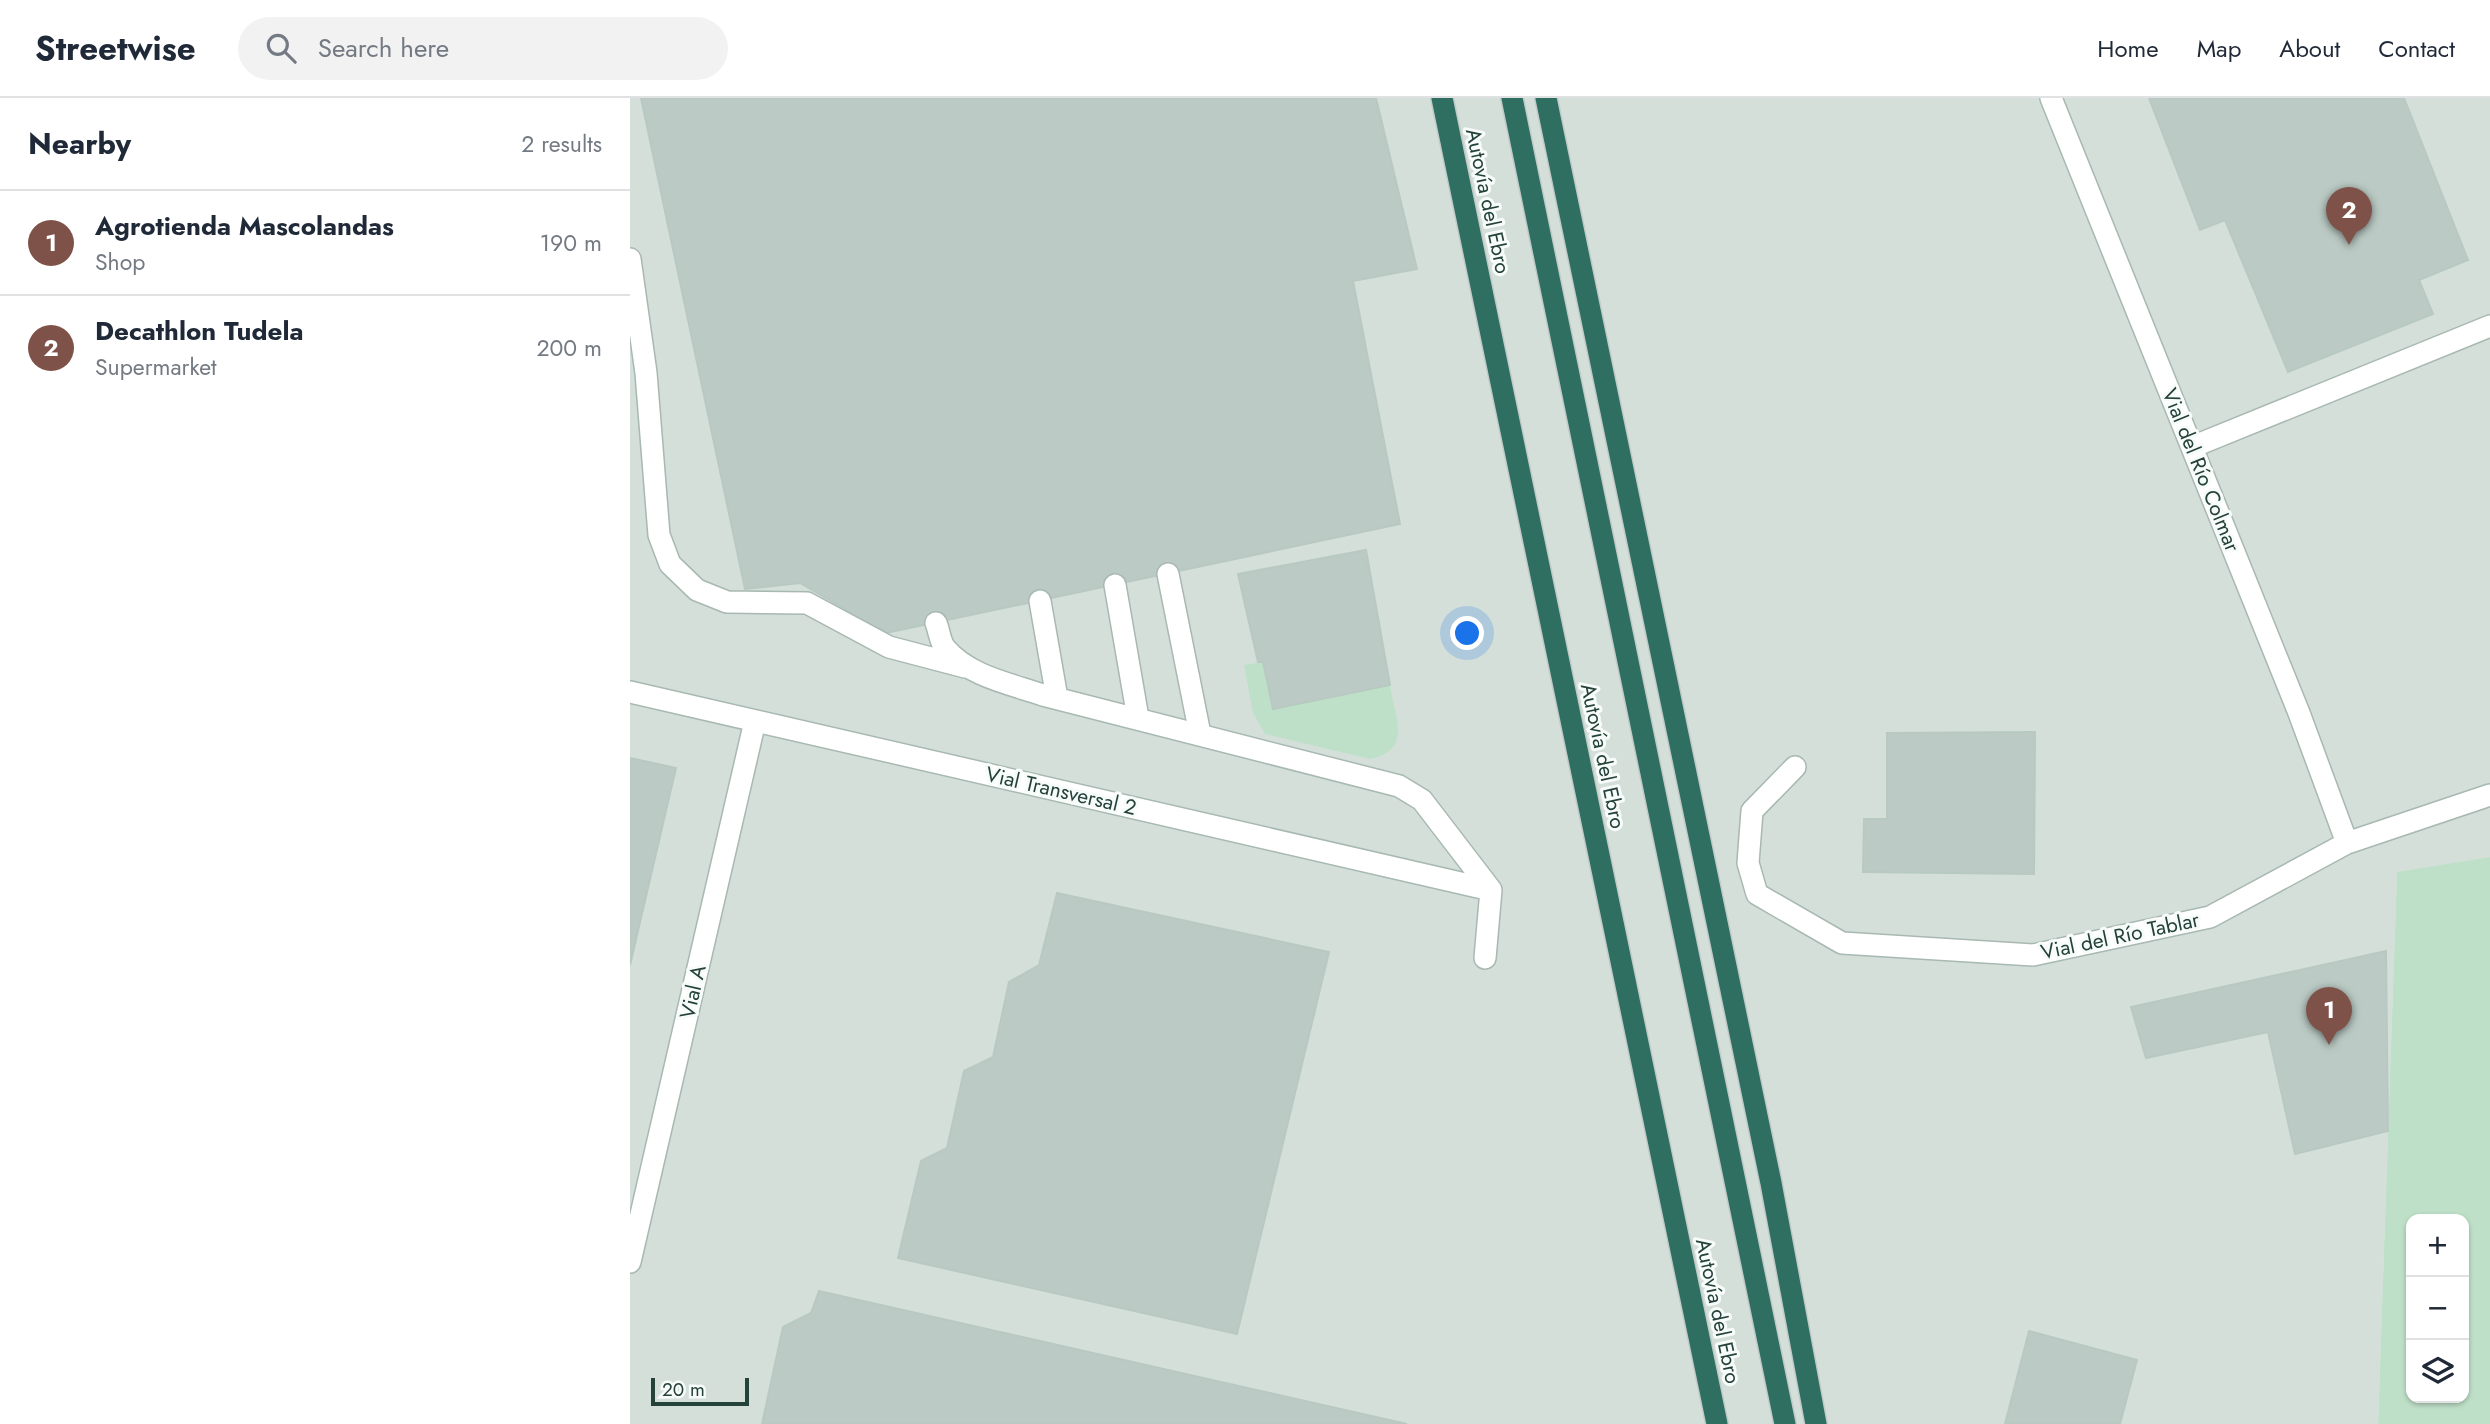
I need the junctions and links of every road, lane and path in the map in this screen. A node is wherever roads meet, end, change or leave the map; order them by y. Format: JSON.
{"nodes":[{"id":1,"x":1442,"y":98,"type":"edge"},
{"id":2,"x":1512,"y":98,"type":"edge"},
{"id":3,"x":1546,"y":98,"type":"edge"},
{"id":4,"x":2051,"y":98,"type":"edge"},
{"id":5,"x":630,"y":259,"type":"edge"},
{"id":6,"x":2490,"y":326,"type":"edge"},
{"id":7,"x":2192,"y":447,"type":"junction"},
{"id":8,"x":1168,"y":574,"type":"dead end"},
{"id":9,"x":1115,"y":584,"type":"dead end"},
{"id":10,"x":1040,"y":601,"type":"dead end"},
{"id":11,"x":936,"y":622,"type":"dead end"},
{"id":12,"x":971,"y":668,"type":"junction"},
{"id":13,"x":630,"y":692,"type":"edge"},
{"id":14,"x":1057,"y":698,"type":"junction"},
{"id":15,"x":1138,"y":718,"type":"junction"},
{"id":16,"x":755,"y":721,"type":"junction"},
{"id":17,"x":1200,"y":734,"type":"junction"},
{"id":18,"x":1794,"y":767,"type":"dead end"},
{"id":19,"x":2490,"y":795,"type":"edge"},
{"id":20,"x":2347,"y":843,"type":"junction"},
{"id":21,"x":1491,"y":890,"type":"junction"},
{"id":22,"x":1485,"y":958,"type":"dead end"},
{"id":23,"x":630,"y":1262,"type":"edge"},
{"id":24,"x":1717,"y":1424,"type":"edge"},
{"id":25,"x":1785,"y":1424,"type":"edge"},
{"id":26,"x":1816,"y":1424,"type":"edge"}],
"edges":[{"from":1,"to":24,"type":"highway","name":"Autovía del Ebro"},
{"from":2,"to":25,"type":"highway","name":"Autovía del Ebro"},
{"from":3,"to":26,"type":"highway"},
{"from":4,"to":7,"type":"street","name":"Vial del Río Colmar"},
{"from":5,"to":12,"type":"street"},
{"from":6,"to":7,"type":"street"},
{"from":7,"to":20,"type":"street","name":"Vial del Río Colmar"},
{"from":8,"to":17,"type":"street"},
{"from":9,"to":15,"type":"street"},
{"from":10,"to":14,"type":"street"},
{"from":11,"to":12,"type":"street"},
{"from":12,"to":14,"type":"street"},
{"from":13,"to":16,"type":"street","name":"Vial Transversal 2"},
{"from":14,"to":15,"type":"street"},
{"from":15,"to":17,"type":"street"},
{"from":16,"to":21,"type":"street","name":"Vial Transversal 2"},
{"from":16,"to":23,"type":"street","name":"Vial A"},
{"from":17,"to":21,"type":"street"},
{"from":18,"to":20,"type":"street","name":"Vial del Río Tablar"},
{"from":19,"to":20,"type":"street","name":"Vial del Río Tablar"},
{"from":21,"to":22,"type":"street"}]}
